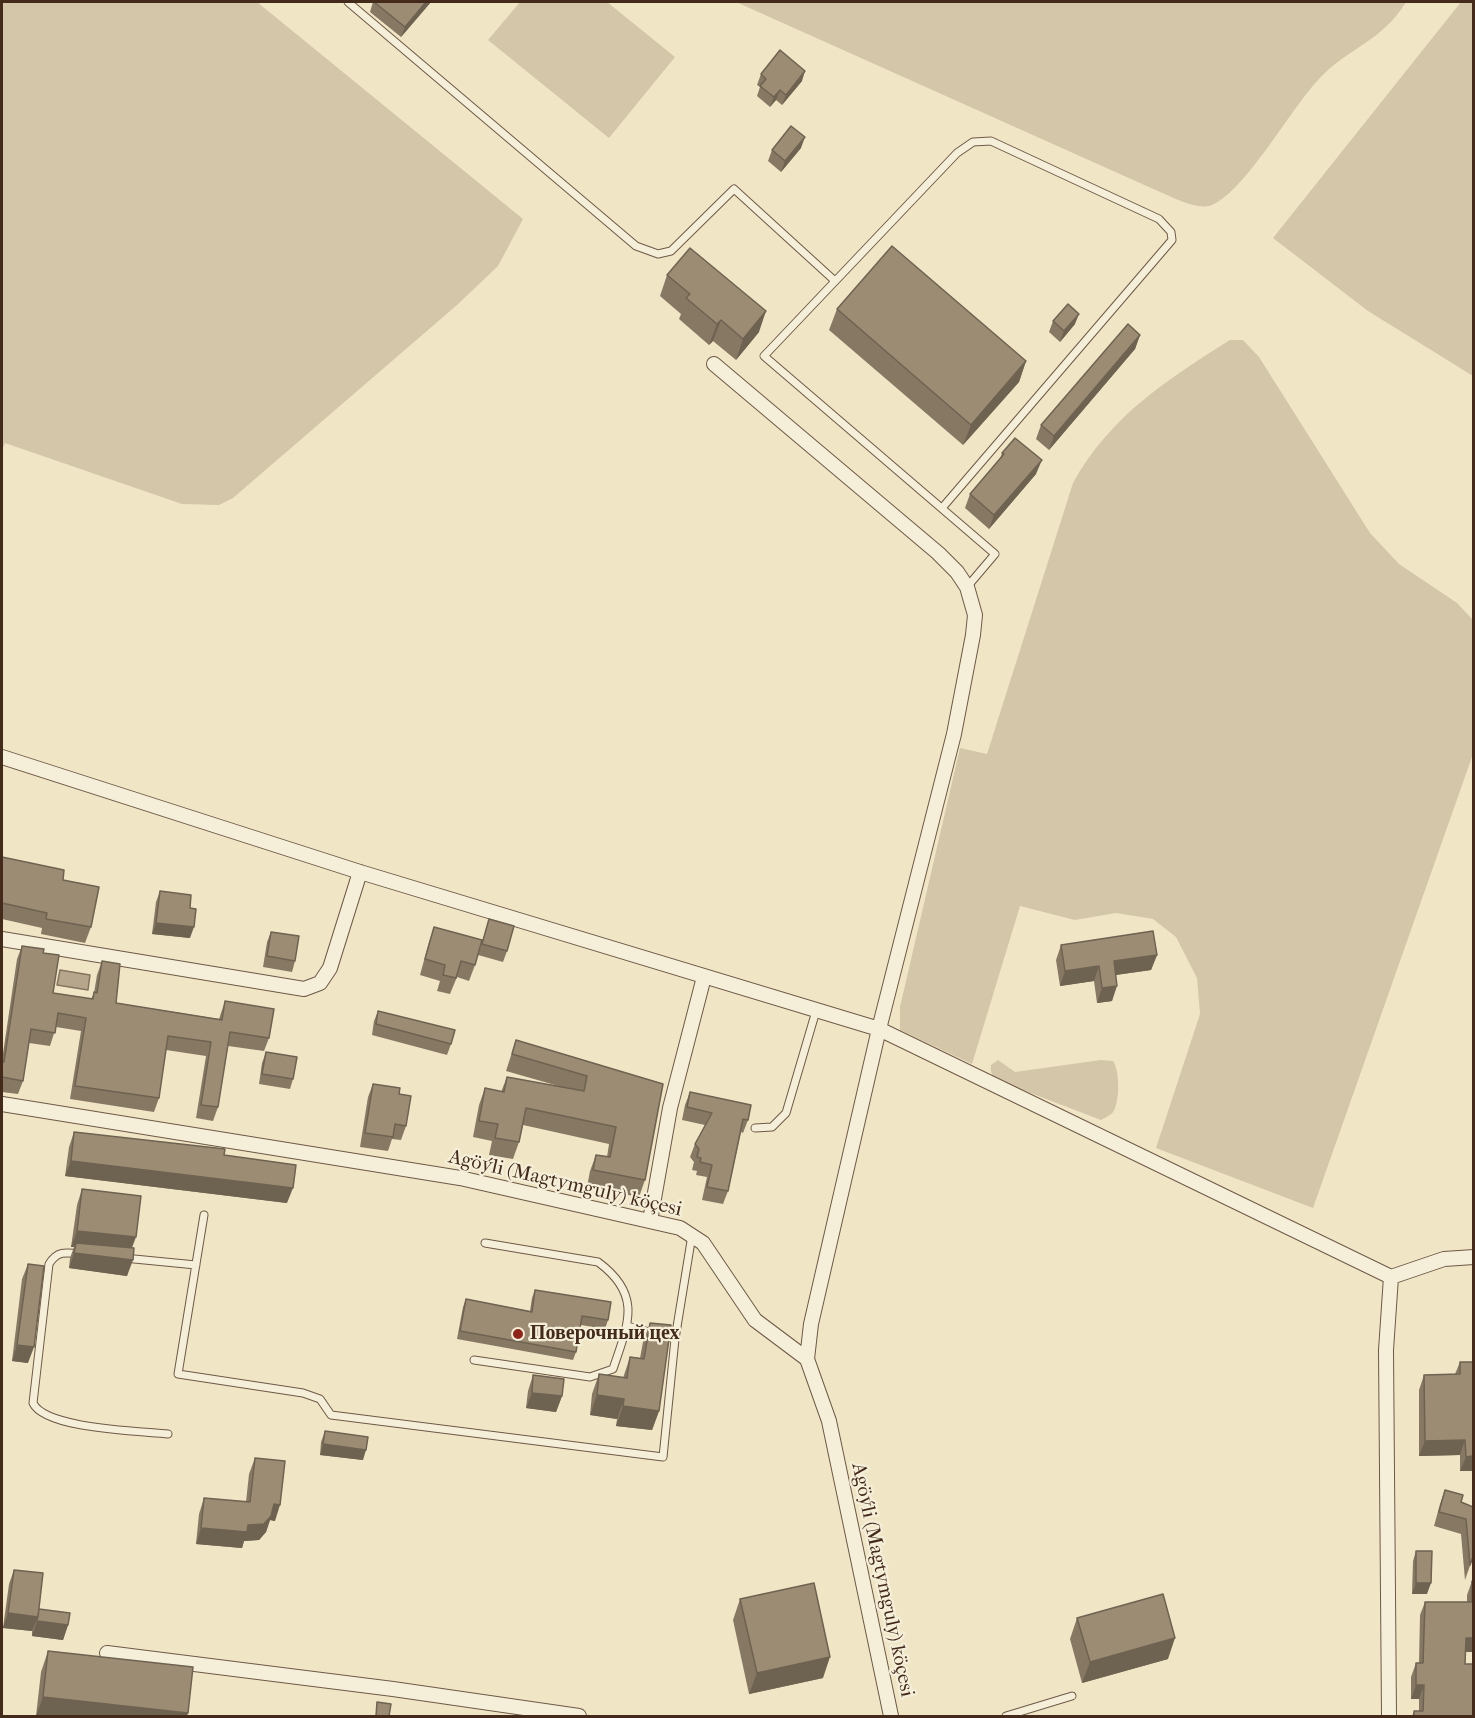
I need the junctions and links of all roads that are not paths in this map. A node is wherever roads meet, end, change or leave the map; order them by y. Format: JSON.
{"nodes":[{"id":1,"x":348,"y":2,"type":"edge"},
{"id":2,"x":836,"y":281,"type":"junction"},
{"id":3,"x":714,"y":364,"type":"dead end"},
{"id":4,"x":942,"y":508,"type":"junction"},
{"id":5,"x":967,"y":587,"type":"junction"},
{"id":6,"x":2,"y":757,"type":"edge"},
{"id":7,"x":360,"y":872,"type":"junction"},
{"id":8,"x":2,"y":939,"type":"edge"},
{"id":9,"x":704,"y":977,"type":"junction"},
{"id":10,"x":816,"y":1011,"type":"junction"},
{"id":11,"x":879,"y":1029,"type":"junction"},
{"id":12,"x":2,"y":1104,"type":"edge"},
{"id":13,"x":754,"y":1128,"type":"dead end"},
{"id":14,"x":204,"y":1215,"type":"dead end"},
{"id":15,"x":650,"y":1221,"type":"junction"},
{"id":16,"x":692,"y":1235,"type":"junction"},
{"id":17,"x":485,"y":1243,"type":"dead end"},
{"id":18,"x":85,"y":1254,"type":"edge"},
{"id":19,"x":1473,"y":1257,"type":"edge"},
{"id":20,"x":118,"y":1258,"type":"edge"},
{"id":21,"x":196,"y":1265,"type":"junction"},
{"id":22,"x":1391,"y":1277,"type":"junction"},
{"id":23,"x":627,"y":1326,"type":"junction"},
{"id":24,"x":675,"y":1339,"type":"junction"},
{"id":25,"x":807,"y":1359,"type":"junction"},
{"id":26,"x":474,"y":1360,"type":"dead end"},
{"id":27,"x":168,"y":1434,"type":"dead end"},
{"id":28,"x":107,"y":1653,"type":"dead end"},
{"id":29,"x":1072,"y":1696,"type":"dead end"},
{"id":30,"x":579,"y":1716,"type":"edge"},
{"id":31,"x":891,"y":1716,"type":"edge"},
{"id":32,"x":1006,"y":1716,"type":"edge"},
{"id":33,"x":1389,"y":1716,"type":"edge"}],
"edges":[{"from":1,"to":2,"type":"lane"},
{"from":2,"to":4,"type":"lane"},
{"from":2,"to":4,"type":"lane"},
{"from":3,"to":5,"type":"street"},
{"from":4,"to":5,"type":"lane"},
{"from":5,"to":11,"type":"street"},
{"from":6,"to":7,"type":"street"},
{"from":7,"to":8,"type":"street"},
{"from":7,"to":9,"type":"street"},
{"from":9,"to":10,"type":"street"},
{"from":9,"to":15,"type":"street"},
{"from":10,"to":11,"type":"street"},
{"from":10,"to":13,"type":"lane"},
{"from":11,"to":22,"type":"street"},
{"from":11,"to":25,"type":"street"},
{"from":12,"to":15,"type":"street","name":"Agöýli (Magtymguly) köçesi"},
{"from":14,"to":21,"type":"lane"},
{"from":15,"to":16,"type":"street","name":"Agöýli (Magtymguly) köçesi"},
{"from":16,"to":24,"type":"lane"},
{"from":16,"to":25,"type":"street","name":"Agöýli (Magtymguly) köçesi"},
{"from":17,"to":23,"type":"lane"},
{"from":18,"to":27,"type":"lane"},
{"from":19,"to":22,"type":"street"},
{"from":20,"to":21,"type":"lane"},
{"from":21,"to":24,"type":"lane"},
{"from":22,"to":33,"type":"street"},
{"from":23,"to":24,"type":"lane"},
{"from":23,"to":26,"type":"lane"},
{"from":25,"to":31,"type":"street","name":"Agöýli (Magtymguly) köçesi"},
{"from":28,"to":30,"type":"street"},
{"from":29,"to":32,"type":"lane"}]}
